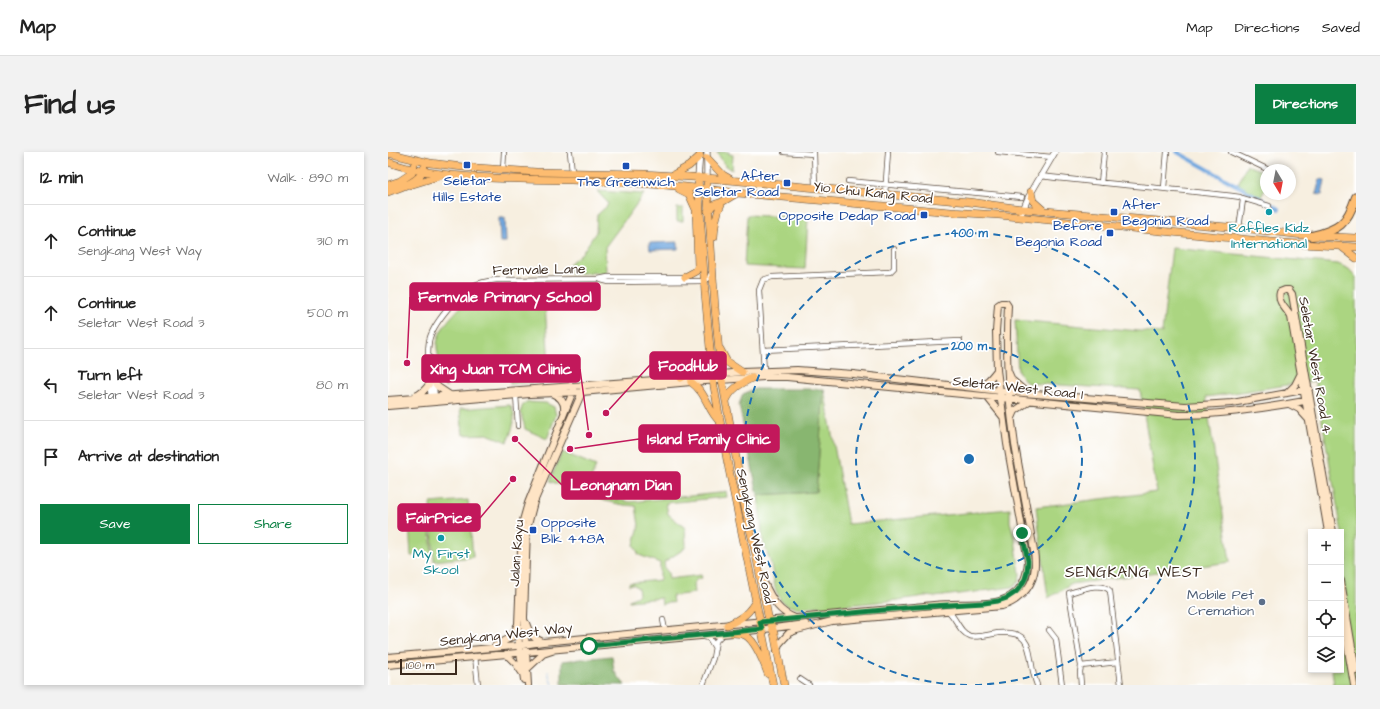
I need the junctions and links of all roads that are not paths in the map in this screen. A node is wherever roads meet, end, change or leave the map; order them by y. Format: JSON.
{"nodes":[{"id":1,"x":504,"y":152,"type":"edge"},
{"id":2,"x":570,"y":152,"type":"edge"},
{"id":3,"x":784,"y":152,"type":"edge"},
{"id":4,"x":888,"y":152,"type":"edge"},
{"id":5,"x":998,"y":152,"type":"edge"},
{"id":6,"x":1104,"y":152,"type":"edge"},
{"id":7,"x":1167,"y":152,"type":"edge"},
{"id":8,"x":1231,"y":152,"type":"edge"},
{"id":9,"x":388,"y":153,"type":"edge"},
{"id":10,"x":814,"y":153,"type":"edge"},
{"id":11,"x":700,"y":154,"type":"edge"},
{"id":12,"x":1053,"y":154,"type":"edge"},
{"id":13,"x":707,"y":155,"type":"edge"},
{"id":14,"x":415,"y":160,"type":"junction"},
{"id":15,"x":426,"y":162,"type":"junction"},
{"id":16,"x":390,"y":164,"type":"edge"},
{"id":17,"x":1260,"y":166,"type":"edge"},
{"id":18,"x":413,"y":168,"type":"junction"},
{"id":19,"x":423,"y":170,"type":"junction"},
{"id":20,"x":503,"y":170,"type":"junction"},
{"id":21,"x":572,"y":172,"type":"junction"},
{"id":22,"x":444,"y":174,"type":"junction"},
{"id":23,"x":671,"y":176,"type":"junction"},
{"id":24,"x":1040,"y":176,"type":"junction"},
{"id":25,"x":698,"y":177,"type":"junction"},
{"id":26,"x":707,"y":178,"type":"junction"},
{"id":27,"x":732,"y":180,"type":"junction"},
{"id":28,"x":848,"y":181,"type":"dead end"},
{"id":29,"x":1101,"y":183,"type":"junction"},
{"id":30,"x":388,"y":185,"type":"edge"},
{"id":31,"x":885,"y":185,"type":"junction"},
{"id":32,"x":404,"y":187,"type":"junction"},
{"id":33,"x":675,"y":187,"type":"junction"},
{"id":34,"x":815,"y":187,"type":"junction"},
{"id":35,"x":699,"y":188,"type":"junction"},
{"id":36,"x":1164,"y":188,"type":"junction"},
{"id":37,"x":707,"y":189,"type":"junction"},
{"id":38,"x":388,"y":192,"type":"edge"},
{"id":39,"x":1031,"y":192,"type":"junction"},
{"id":40,"x":737,"y":193,"type":"junction"},
{"id":41,"x":885,"y":195,"type":"junction"},
{"id":42,"x":1022,"y":197,"type":"dead end"},
{"id":43,"x":1356,"y":197,"type":"edge"},
{"id":44,"x":1242,"y":198,"type":"junction"},
{"id":45,"x":722,"y":202,"type":"junction"},
{"id":46,"x":873,"y":205,"type":"junction"},
{"id":47,"x":1269,"y":206,"type":"dead end"},
{"id":48,"x":895,"y":207,"type":"junction"},
{"id":49,"x":1023,"y":209,"type":"junction"},
{"id":50,"x":1043,"y":210,"type":"junction"},
{"id":51,"x":696,"y":211,"type":"junction"},
{"id":52,"x":708,"y":211,"type":"junction"},
{"id":53,"x":1020,"y":217,"type":"junction"},
{"id":54,"x":701,"y":219,"type":"junction"},
{"id":55,"x":1239,"y":228,"type":"junction"},
{"id":56,"x":1312,"y":236,"type":"junction"},
{"id":57,"x":1226,"y":238,"type":"junction"},
{"id":58,"x":1356,"y":238,"type":"edge"},
{"id":59,"x":1251,"y":240,"type":"junction"},
{"id":60,"x":1342,"y":247,"type":"junction"},
{"id":61,"x":712,"y":248,"type":"junction"},
{"id":62,"x":1356,"y":248,"type":"edge"},
{"id":63,"x":894,"y":249,"type":"dead end"},
{"id":64,"x":1356,"y":258,"type":"edge"},
{"id":65,"x":712,"y":267,"type":"junction"},
{"id":66,"x":704,"y":268,"type":"junction"},
{"id":67,"x":685,"y":277,"type":"junction"},
{"id":68,"x":664,"y":279,"type":"junction"},
{"id":69,"x":704,"y":281,"type":"junction"},
{"id":70,"x":960,"y":341,"type":"dead end"},
{"id":71,"x":718,"y":346,"type":"junction"},
{"id":72,"x":763,"y":350,"type":"junction"},
{"id":73,"x":710,"y":355,"type":"junction"},
{"id":74,"x":763,"y":368,"type":"junction"},
{"id":75,"x":1007,"y":368,"type":"junction"},
{"id":76,"x":998,"y":370,"type":"junction"},
{"id":77,"x":742,"y":372,"type":"junction"},
{"id":78,"x":1301,"y":373,"type":"junction"},
{"id":79,"x":751,"y":375,"type":"junction"},
{"id":80,"x":722,"y":377,"type":"junction"},
{"id":81,"x":681,"y":378,"type":"junction"},
{"id":82,"x":713,"y":378,"type":"junction"},
{"id":83,"x":432,"y":382,"type":"junction"},
{"id":84,"x":691,"y":382,"type":"junction"},
{"id":85,"x":585,"y":385,"type":"junction"},
{"id":86,"x":575,"y":386,"type":"junction"},
{"id":87,"x":974,"y":388,"type":"junction"},
{"id":88,"x":1306,"y":390,"type":"junction"},
{"id":89,"x":582,"y":392,"type":"junction"},
{"id":90,"x":1008,"y":392,"type":"junction"},
{"id":91,"x":552,"y":393,"type":"junction"},
{"id":92,"x":573,"y":393,"type":"junction"},
{"id":93,"x":1027,"y":393,"type":"junction"},
{"id":94,"x":1285,"y":394,"type":"junction"},
{"id":95,"x":516,"y":395,"type":"junction"},
{"id":96,"x":1001,"y":395,"type":"junction"},
{"id":97,"x":451,"y":396,"type":"junction"},
{"id":98,"x":987,"y":397,"type":"junction"},
{"id":99,"x":407,"y":398,"type":"junction"},
{"id":100,"x":1009,"y":399,"type":"junction"},
{"id":101,"x":388,"y":400,"type":"edge"},
{"id":102,"x":433,"y":400,"type":"junction"},
{"id":103,"x":1308,"y":400,"type":"junction"},
{"id":104,"x":1029,"y":401,"type":"junction"},
{"id":105,"x":726,"y":402,"type":"junction"},
{"id":106,"x":1287,"y":404,"type":"junction"},
{"id":107,"x":388,"y":406,"type":"edge"},
{"id":108,"x":563,"y":415,"type":"junction"},
{"id":109,"x":1012,"y":418,"type":"junction"},
{"id":110,"x":1004,"y":419,"type":"junction"},
{"id":111,"x":1309,"y":420,"type":"junction"},
{"id":112,"x":720,"y":422,"type":"junction"},
{"id":113,"x":518,"y":426,"type":"dead end"},
{"id":114,"x":1327,"y":529,"type":"edge"},
{"id":115,"x":1332,"y":529,"type":"edge"},
{"id":116,"x":523,"y":563,"type":"junction"},
{"id":117,"x":761,"y":578,"type":"junction"},
{"id":118,"x":1344,"y":599,"type":"edge"},
{"id":119,"x":756,"y":600,"type":"junction"},
{"id":120,"x":950,"y":604,"type":"junction"},
{"id":121,"x":957,"y":610,"type":"junction"},
{"id":122,"x":948,"y":611,"type":"junction"},
{"id":123,"x":524,"y":617,"type":"junction"},
{"id":124,"x":795,"y":618,"type":"junction"},
{"id":125,"x":663,"y":620,"type":"dead end"},
{"id":126,"x":832,"y":621,"type":"junction"},
{"id":127,"x":518,"y":624,"type":"junction"},
{"id":128,"x":771,"y":624,"type":"junction"},
{"id":129,"x":958,"y":624,"type":"junction"},
{"id":130,"x":727,"y":625,"type":"junction"},
{"id":131,"x":761,"y":625,"type":"junction"},
{"id":132,"x":1344,"y":628,"type":"edge"},
{"id":133,"x":665,"y":630,"type":"junction"},
{"id":134,"x":1049,"y":630,"type":"dead end"},
{"id":135,"x":733,"y":632,"type":"junction"},
{"id":136,"x":724,"y":633,"type":"junction"},
{"id":137,"x":699,"y":636,"type":"junction"},
{"id":138,"x":542,"y":642,"type":"junction"},
{"id":139,"x":490,"y":648,"type":"junction"},
{"id":140,"x":523,"y":648,"type":"junction"},
{"id":141,"x":562,"y":648,"type":"junction"},
{"id":142,"x":715,"y":648,"type":"junction"},
{"id":143,"x":777,"y":650,"type":"junction"},
{"id":144,"x":506,"y":654,"type":"junction"},
{"id":145,"x":475,"y":656,"type":"junction"},
{"id":146,"x":388,"y":657,"type":"edge"},
{"id":147,"x":1118,"y":662,"type":"junction"},
{"id":148,"x":388,"y":665,"type":"edge"},
{"id":149,"x":1081,"y":666,"type":"junction"},
{"id":150,"x":527,"y":668,"type":"junction"},
{"id":151,"x":1356,"y":670,"type":"edge"},
{"id":152,"x":523,"y":676,"type":"junction"},
{"id":153,"x":800,"y":679,"type":"dead end"},
{"id":154,"x":1353,"y":684,"type":"edge"},
{"id":155,"x":478,"y":685,"type":"edge"},
{"id":156,"x":526,"y":685,"type":"edge"},
{"id":157,"x":703,"y":685,"type":"edge"},
{"id":158,"x":773,"y":685,"type":"edge"},
{"id":159,"x":784,"y":685,"type":"edge"},
{"id":160,"x":809,"y":685,"type":"edge"},
{"id":161,"x":1037,"y":685,"type":"edge"},
{"id":162,"x":1062,"y":685,"type":"edge"},
{"id":163,"x":1081,"y":685,"type":"edge"},
{"id":164,"x":1121,"y":685,"type":"edge"}],
"edges":[{"from":1,"to":20,"type":"street"},
{"from":2,"to":21,"type":"street"},
{"from":3,"to":10,"type":"street"},
{"from":4,"to":31,"type":"street"},
{"from":5,"to":12,"type":"street"},
{"from":6,"to":29,"type":"street"},
{"from":7,"to":36,"type":"street"},
{"from":8,"to":17,"type":"street"},
{"from":9,"to":14,"type":"main road","name":"Yio Chu Kang Road"},
{"from":10,"to":34,"type":"street"},
{"from":11,"to":23,"type":"main road"},
{"from":11,"to":25,"type":"street"},
{"from":12,"to":24,"type":"street"},
{"from":13,"to":26,"type":"street"},
{"from":13,"to":27,"type":"main road"},
{"from":14,"to":15,"type":"main road","name":"Yio Chu Kang Road"},
{"from":14,"to":18,"type":"main road"},
{"from":15,"to":19,"type":"main road"},
{"from":15,"to":20,"type":"main road","name":"Yio Chu Kang Road"},
{"from":16,"to":18,"type":"main road","name":"Yio Chu Kang Road"},
{"from":18,"to":19,"type":"main road","name":"Yio Chu Kang Road"},
{"from":18,"to":30,"type":"main road"},
{"from":19,"to":22,"type":"main road","name":"Yio Chu Kang Road"},
{"from":19,"to":32,"type":"main road"},
{"from":20,"to":21,"type":"main road","name":"Yio Chu Kang Road"},
{"from":21,"to":23,"type":"main road","name":"Yio Chu Kang Road"},
{"from":22,"to":32,"type":"main road"},
{"from":22,"to":33,"type":"main road","name":"Yio Chu Kang Road"},
{"from":23,"to":25,"type":"main road","name":"Yio Chu Kang Road"},
{"from":24,"to":29,"type":"street"},
{"from":24,"to":39,"type":"street"},
{"from":25,"to":26,"type":"main road","name":"Yio Chu Kang Road"},
{"from":25,"to":35,"type":"main road","name":"Sengkang West Road"},
{"from":26,"to":27,"type":"main road","name":"Yio Chu Kang Road"},
{"from":26,"to":37,"type":"main road","name":"Sengkang West Road"},
{"from":27,"to":34,"type":"main road","name":"Yio Chu Kang Road"},
{"from":28,"to":31,"type":"street","name":"Yio Chu Kang Road"},
{"from":29,"to":36,"type":"street"},
{"from":31,"to":41,"type":"street"},
{"from":31,"to":42,"type":"street","name":"Yio Chu Kang Road"},
{"from":32,"to":38,"type":"main road"},
{"from":33,"to":35,"type":"main road","name":"Yio Chu Kang Road"},
{"from":33,"to":51,"type":"main road"},
{"from":34,"to":41,"type":"main road","name":"Yio Chu Kang Road"},
{"from":35,"to":37,"type":"main road","name":"Yio Chu Kang Road"},
{"from":35,"to":54,"type":"main road","name":"Sengkang West Road"},
{"from":36,"to":44,"type":"street"},
{"from":37,"to":40,"type":"main road","name":"Yio Chu Kang Road"},
{"from":37,"to":52,"type":"main road","name":"Sengkang West Road"},
{"from":39,"to":49,"type":"street"},
{"from":39,"to":50,"type":"main road"},
{"from":40,"to":45,"type":"main road"},
{"from":40,"to":46,"type":"main road","name":"Yio Chu Kang Road"},
{"from":41,"to":46,"type":"main road"},
{"from":41,"to":48,"type":"main road"},
{"from":41,"to":49,"type":"main road","name":"Yio Chu Kang Road"},
{"from":43,"to":56,"type":"highway"},
{"from":44,"to":47,"type":"street"},
{"from":44,"to":55,"type":"street"},
{"from":45,"to":52,"type":"main road"},
{"from":45,"to":61,"type":"main road"},
{"from":46,"to":48,"type":"main road","name":"Yio Chu Kang Road"},
{"from":48,"to":53,"type":"main road","name":"Yio Chu Kang Road"},
{"from":49,"to":50,"type":"main road","name":"Yio Chu Kang Road"},
{"from":49,"to":53,"type":"street"},
{"from":50,"to":55,"type":"main road","name":"Yio Chu Kang Road"},
{"from":51,"to":54,"type":"main road"},
{"from":51,"to":67,"type":"main road"},
{"from":52,"to":61,"type":"main road","name":"Sengkang West Road"},
{"from":53,"to":57,"type":"main road","name":"Yio Chu Kang Road"},
{"from":54,"to":66,"type":"main road","name":"Sengkang West Road"},
{"from":55,"to":56,"type":"main road","name":"Yio Chu Kang Road"},
{"from":55,"to":57,"type":"main road"},
{"from":55,"to":59,"type":"main road"},
{"from":56,"to":58,"type":"main road","name":"Yio Chu Kang Road"},
{"from":57,"to":59,"type":"main road","name":"Yio Chu Kang Road"},
{"from":59,"to":60,"type":"main road","name":"Yio Chu Kang Road"},
{"from":60,"to":62,"type":"main road","name":"Yio Chu Kang Road"},
{"from":60,"to":64,"type":"main road"},
{"from":61,"to":65,"type":"main road","name":"Sengkang West Road"},
{"from":63,"to":72,"type":"street"},
{"from":65,"to":69,"type":"street"},
{"from":65,"to":71,"type":"main road","name":"Sengkang West Road"},
{"from":66,"to":67,"type":"main road"},
{"from":66,"to":69,"type":"main road","name":"Sengkang West Road"},
{"from":67,"to":68,"type":"street","name":"Fernvale Lane"},
{"from":68,"to":69,"type":"street","name":"Fernvale Lane"},
{"from":68,"to":83,"type":"street","name":"Fernvale Lane"},
{"from":69,"to":73,"type":"main road","name":"Sengkang West Road"},
{"from":70,"to":72,"type":"street"},
{"from":71,"to":77,"type":"main road"},
{"from":71,"to":80,"type":"main road","name":"Sengkang West Road"},
{"from":72,"to":74,"type":"street"},
{"from":73,"to":81,"type":"main road"},
{"from":73,"to":82,"type":"main road","name":"Sengkang West Road"},
{"from":74,"to":79,"type":"main road","name":"Seletar West Road 1"},
{"from":74,"to":87,"type":"main road","name":"Seletar West Road 1"},
{"from":75,"to":76,"type":"main road"},
{"from":75,"to":90,"type":"main road"},
{"from":75,"to":93,"type":"main road"},
{"from":76,"to":87,"type":"main road"},
{"from":76,"to":96,"type":"main road"},
{"from":77,"to":79,"type":"main road","name":"Seletar West Road 1"},
{"from":77,"to":80,"type":"main road","name":"Seletar West Road 1"},
{"from":78,"to":88,"type":"main road","name":"Seletar West Road 4"},
{"from":78,"to":88,"type":"main road","name":"Seletar West Road 4"},
{"from":78,"to":94,"type":"main road"},
{"from":79,"to":80,"type":"main road","name":"Seletar West Road 1"},
{"from":79,"to":98,"type":"main road","name":"Seletar West Road 1"},
{"from":79,"to":105,"type":"main road"},
{"from":80,"to":82,"type":"main road"},
{"from":80,"to":105,"type":"main road","name":"Sengkang West Road"},
{"from":81,"to":82,"type":"main road"},
{"from":81,"to":85,"type":"main road"},
{"from":82,"to":84,"type":"main road"},
{"from":82,"to":112,"type":"main road","name":"Sengkang West Road"},
{"from":83,"to":97,"type":"main road"},
{"from":83,"to":99,"type":"main road"},
{"from":83,"to":102,"type":"street","name":"Fernvale Lane"},
{"from":84,"to":89,"type":"main road"},
{"from":84,"to":112,"type":"main road"},
{"from":85,"to":86,"type":"main road"},
{"from":85,"to":89,"type":"main road","name":"Jalan Kayu"},
{"from":86,"to":92,"type":"main road","name":"Jalan Kayu"},
{"from":86,"to":97,"type":"main road"},
{"from":87,"to":96,"type":"main road","name":"Seletar West Road 1"},
{"from":88,"to":94,"type":"main road","name":"Seletar West Road 1"},
{"from":88,"to":103,"type":"main road","name":"Seletar West Road 4"},
{"from":89,"to":92,"type":"main road"},
{"from":89,"to":116,"type":"main road","name":"Jalan Kayu"},
{"from":90,"to":93,"type":"main road","name":"Seletar West Road 1"},
{"from":90,"to":96,"type":"main road","name":"Seletar West Road 1"},
{"from":90,"to":100,"type":"main road"},
{"from":91,"to":92,"type":"main road"},
{"from":91,"to":95,"type":"main road"},
{"from":91,"to":108,"type":"main road"},
{"from":92,"to":108,"type":"main road","name":"Jalan Kayu"},
{"from":93,"to":94,"type":"main road","name":"Seletar West Road 1"},
{"from":95,"to":102,"type":"main road"},
{"from":95,"to":113,"type":"street"},
{"from":96,"to":98,"type":"main road","name":"Seletar West Road 1"},
{"from":96,"to":100,"type":"main road","name":"Seletar West Road 1"},
{"from":96,"to":110,"type":"main road"},
{"from":97,"to":102,"type":"main road"},
{"from":98,"to":110,"type":"main road"},
{"from":99,"to":101,"type":"main road"},
{"from":99,"to":102,"type":"main road"},
{"from":100,"to":104,"type":"main road","name":"Seletar West Road 1"},
{"from":100,"to":109,"type":"main road"},
{"from":102,"to":107,"type":"main road"},
{"from":103,"to":106,"type":"main road","name":"Seletar West Road 1"},
{"from":103,"to":111,"type":"main road","name":"Seletar West Road 4"},
{"from":103,"to":115,"type":"main road","name":"Seletar West Road 4"},
{"from":104,"to":106,"type":"main road","name":"Seletar West Road 1"},
{"from":104,"to":109,"type":"main road"},
{"from":105,"to":117,"type":"main road","name":"Sengkang West Road"},
{"from":106,"to":111,"type":"main road"},
{"from":108,"to":116,"type":"main road","name":"Jalan Kayu"},
{"from":109,"to":121,"type":"main road"},
{"from":110,"to":120,"type":"main road"},
{"from":111,"to":114,"type":"main road","name":"Seletar West Road 4"},
{"from":112,"to":119,"type":"main road","name":"Sengkang West Road"},
{"from":116,"to":123,"type":"main road","name":"Jalan Kayu"},
{"from":116,"to":127,"type":"main road","name":"Jalan Kayu"},
{"from":117,"to":124,"type":"main road"},
{"from":117,"to":128,"type":"main road","name":"Sengkang West Road"},
{"from":118,"to":151,"type":"main road"},
{"from":119,"to":130,"type":"main road"},
{"from":119,"to":131,"type":"main road","name":"Sengkang West Road"},
{"from":120,"to":121,"type":"street"},
{"from":120,"to":124,"type":"main road"},
{"from":121,"to":122,"type":"main road"},
{"from":121,"to":129,"type":"street"},
{"from":122,"to":126,"type":"main road"},
{"from":122,"to":129,"type":"street"},
{"from":123,"to":138,"type":"main road"},
{"from":123,"to":140,"type":"main road","name":"Jalan Kayu"},
{"from":124,"to":128,"type":"main road"},
{"from":125,"to":133,"type":"street"},
{"from":126,"to":128,"type":"main road"},
{"from":126,"to":143,"type":"main road"},
{"from":127,"to":139,"type":"main road"},
{"from":127,"to":140,"type":"main road","name":"Jalan Kayu"},
{"from":128,"to":131,"type":"main road","name":"Sengkang West Way"},
{"from":128,"to":143,"type":"main road","name":"Sengkang West Road"},
{"from":129,"to":161,"type":"street"},
{"from":130,"to":131,"type":"main road","name":"Sengkang West Way"},
{"from":130,"to":133,"type":"main road","name":"Sengkang West Way"},
{"from":131,"to":135,"type":"main road","name":"Sengkang West Way"},
{"from":131,"to":158,"type":"main road","name":"Sengkang West Road"},
{"from":132,"to":154,"type":"main road"},
{"from":133,"to":138,"type":"main road","name":"Sengkang West Way"},
{"from":134,"to":162,"type":"street"},
{"from":135,"to":136,"type":"main road","name":"Sengkang West Way"},
{"from":135,"to":158,"type":"main road"},
{"from":136,"to":137,"type":"main road","name":"Sengkang West Way"},
{"from":136,"to":142,"type":"street"},
{"from":137,"to":141,"type":"main road","name":"Sengkang West Way"},
{"from":137,"to":142,"type":"street"},
{"from":138,"to":140,"type":"main road","name":"Sengkang West Way"},
{"from":139,"to":140,"type":"main road","name":"Sengkang West Way"},
{"from":139,"to":146,"type":"main road","name":"Sengkang West Way"},
{"from":140,"to":141,"type":"main road","name":"Sengkang West Way"},
{"from":140,"to":144,"type":"main road","name":"Sengkang West Way"},
{"from":140,"to":150,"type":"main road","name":"Jalan Kayu"},
{"from":140,"to":152,"type":"main road","name":"Jalan Kayu"},
{"from":141,"to":150,"type":"main road"},
{"from":142,"to":157,"type":"street"},
{"from":143,"to":159,"type":"main road","name":"Sengkang West Road"},
{"from":144,"to":145,"type":"main road","name":"Sengkang West Way"},
{"from":144,"to":152,"type":"main road"},
{"from":145,"to":148,"type":"main road","name":"Sengkang West Way"},
{"from":145,"to":155,"type":"street"},
{"from":147,"to":149,"type":"street"},
{"from":147,"to":149,"type":"street"},
{"from":147,"to":164,"type":"street"},
{"from":149,"to":163,"type":"street"},
{"from":150,"to":156,"type":"main road","name":"Jalan Kayu"},
{"from":152,"to":156,"type":"main road","name":"Jalan Kayu"},
{"from":153,"to":160,"type":"street"}]}
